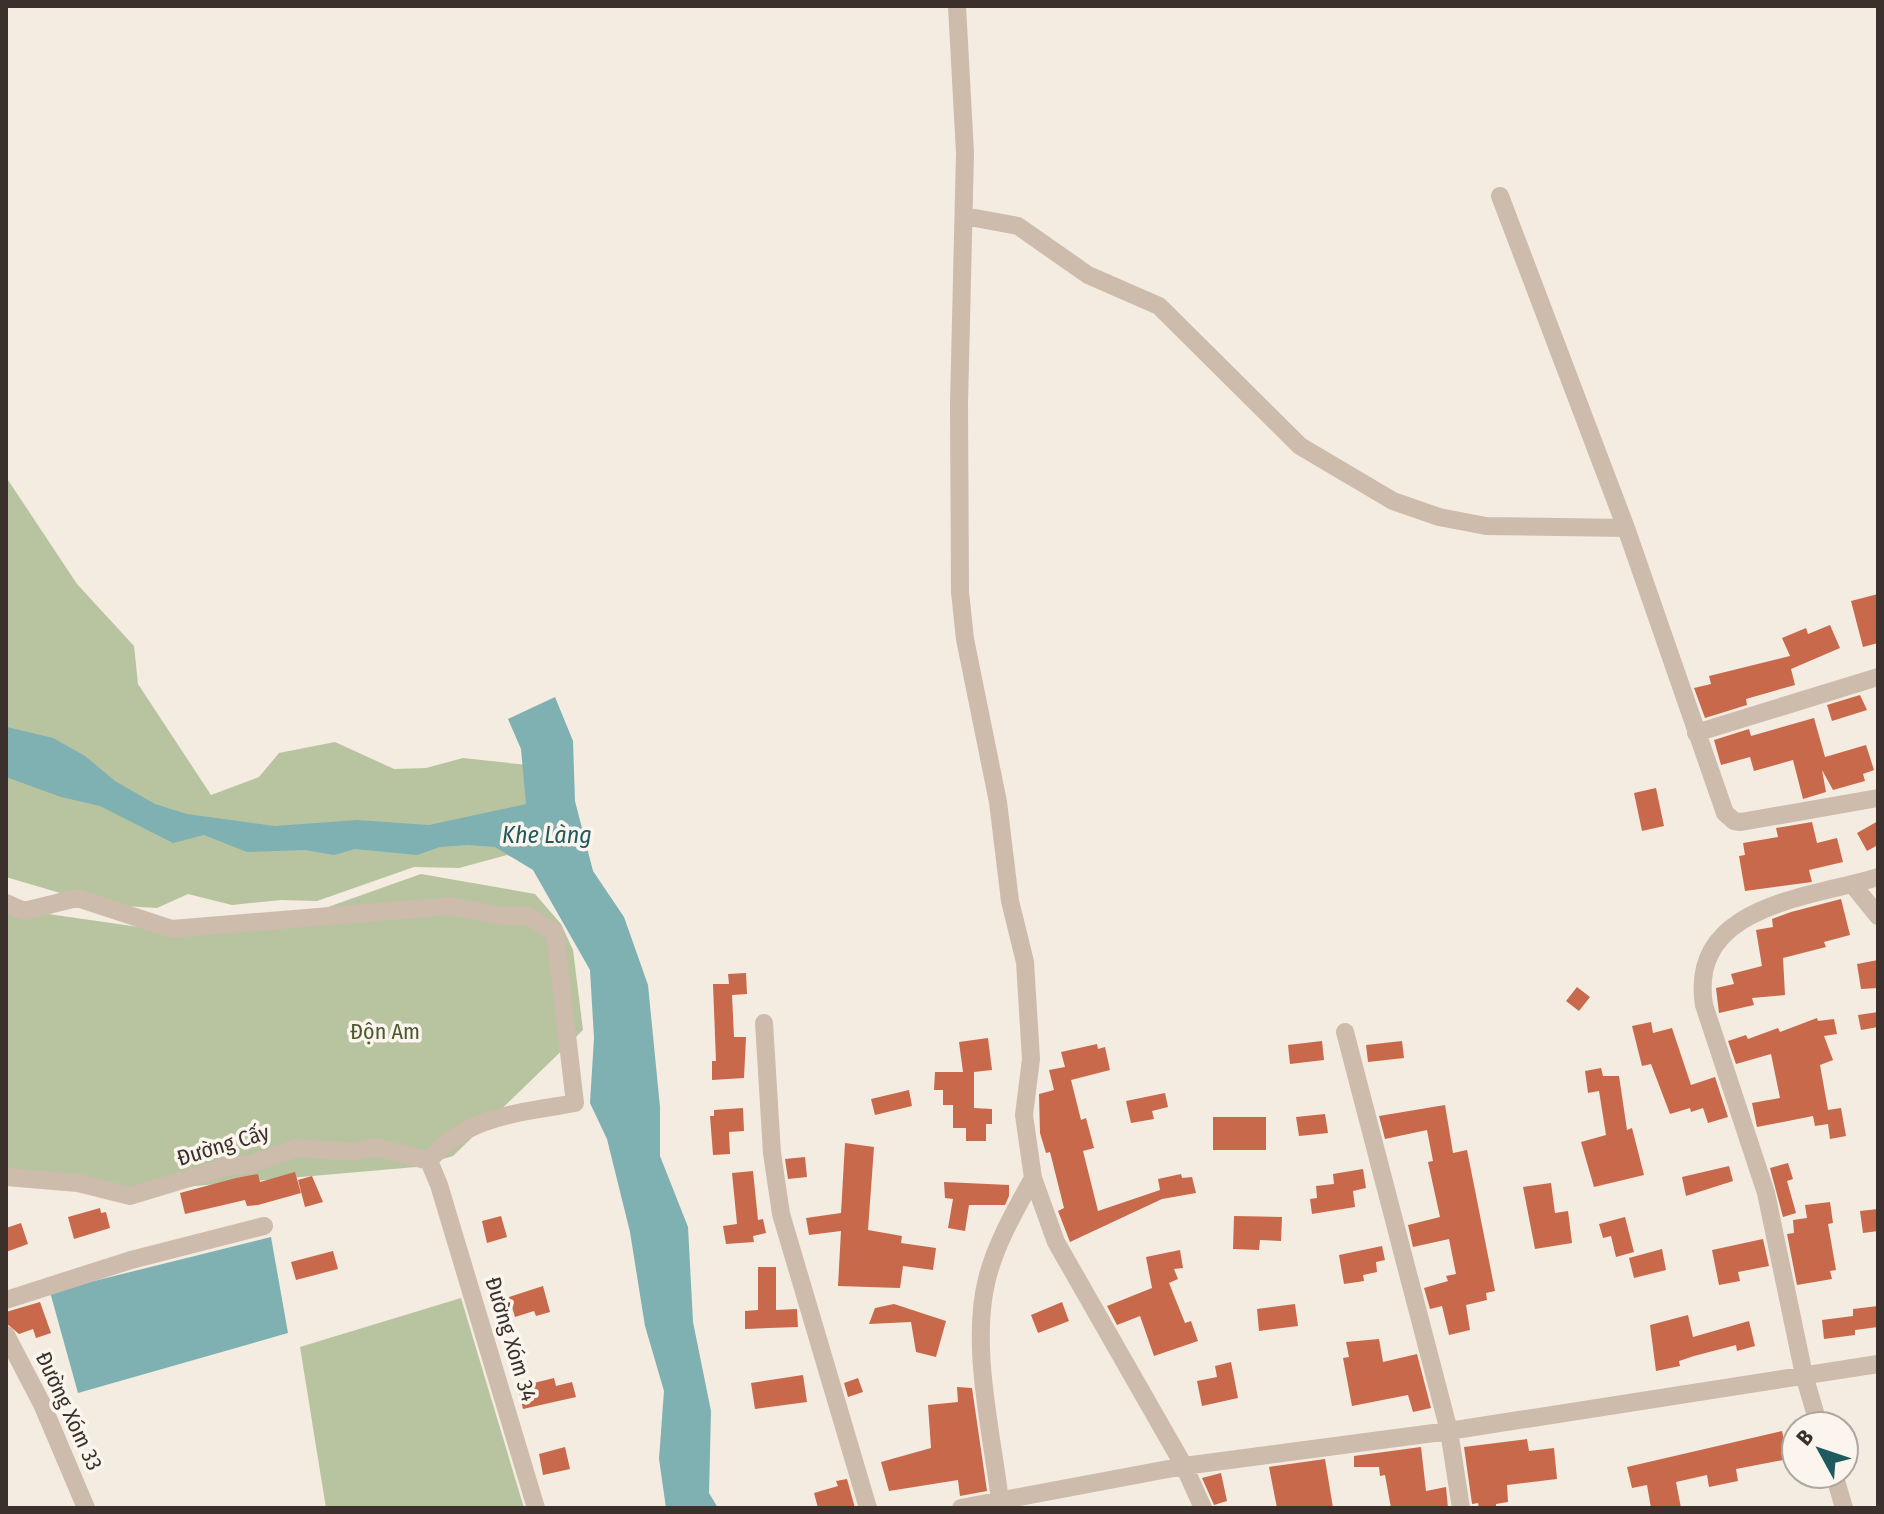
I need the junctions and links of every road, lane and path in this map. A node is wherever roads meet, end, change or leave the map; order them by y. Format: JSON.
{"nodes":[{"id":1,"x":957,"y":6,"type":"edge"},
{"id":2,"x":1500,"y":196,"type":"dead end"},
{"id":3,"x":964,"y":216,"type":"junction"},
{"id":4,"x":1626,"y":528,"type":"junction"},
{"id":5,"x":1878,"y":677,"type":"edge"},
{"id":6,"x":1696,"y":733,"type":"junction"},
{"id":7,"x":1878,"y":798,"type":"edge"},
{"id":8,"x":1878,"y":877,"type":"edge"},
{"id":9,"x":1853,"y":885,"type":"junction"},
{"id":10,"x":6,"y":903,"type":"edge"},
{"id":11,"x":1878,"y":916,"type":"edge"},
{"id":12,"x":764,"y":1023,"type":"dead end"},
{"id":13,"x":1345,"y":1032,"type":"dead end"},
{"id":14,"x":429,"y":1161,"type":"junction"},
{"id":15,"x":6,"y":1177,"type":"edge"},
{"id":16,"x":1033,"y":1178,"type":"junction"},
{"id":17,"x":264,"y":1226,"type":"dead end"},
{"id":18,"x":6,"y":1300,"type":"edge"},
{"id":19,"x":6,"y":1335,"type":"edge"},
{"id":20,"x":1878,"y":1364,"type":"edge"},
{"id":21,"x":1804,"y":1375,"type":"junction"},
{"id":22,"x":1814,"y":1410,"type":"edge"},
{"id":23,"x":1449,"y":1431,"type":"junction"},
{"id":24,"x":1184,"y":1466,"type":"junction"},
{"id":25,"x":992,"y":1504,"type":"edge"},
{"id":26,"x":86,"y":1508,"type":"edge"},
{"id":27,"x":536,"y":1508,"type":"edge"},
{"id":28,"x":868,"y":1508,"type":"edge"},
{"id":29,"x":961,"y":1508,"type":"edge"},
{"id":30,"x":1203,"y":1508,"type":"edge"},
{"id":31,"x":1461,"y":1508,"type":"edge"}],
"edges":[{"from":1,"to":3,"type":"street"},
{"from":2,"to":4,"type":"street"},
{"from":3,"to":4,"type":"street"},
{"from":3,"to":16,"type":"street"},
{"from":4,"to":6,"type":"street"},
{"from":5,"to":6,"type":"street"},
{"from":6,"to":7,"type":"street"},
{"from":8,"to":9,"type":"street"},
{"from":9,"to":11,"type":"street"},
{"from":9,"to":21,"type":"street"},
{"from":10,"to":14,"type":"street"},
{"from":12,"to":28,"type":"street"},
{"from":13,"to":23,"type":"street"},
{"from":14,"to":15,"type":"street","name":"Đường Cấy"},
{"from":14,"to":27,"type":"street","name":"Đường Xóm 34"},
{"from":16,"to":24,"type":"street"},
{"from":16,"to":25,"type":"street"},
{"from":17,"to":18,"type":"street"},
{"from":19,"to":26,"type":"street","name":"Đường Xóm 33"},
{"from":20,"to":21,"type":"street"},
{"from":21,"to":22,"type":"street"},
{"from":21,"to":23,"type":"street"},
{"from":23,"to":24,"type":"street"},
{"from":23,"to":31,"type":"street"},
{"from":24,"to":25,"type":"street"},
{"from":24,"to":30,"type":"street"},
{"from":25,"to":29,"type":"street"}]}
